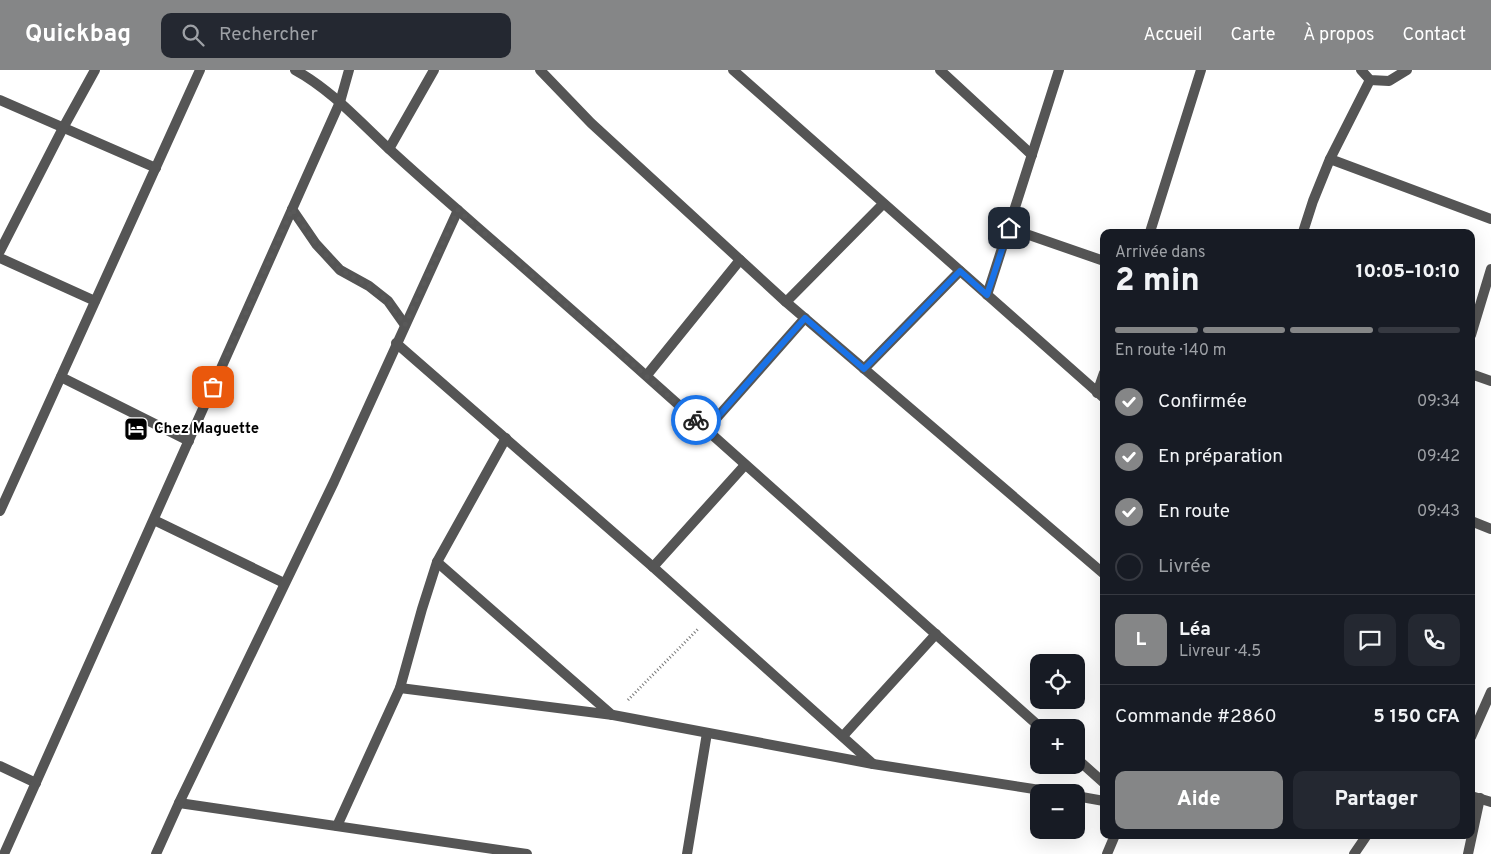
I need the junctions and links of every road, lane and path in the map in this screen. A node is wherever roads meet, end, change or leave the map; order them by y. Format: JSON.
{"nodes":[{"id":1,"x":95,"y":70,"type":"edge"},
{"id":2,"x":200,"y":70,"type":"edge"},
{"id":3,"x":295,"y":70,"type":"edge"},
{"id":4,"x":350,"y":70,"type":"edge"},
{"id":5,"x":434,"y":70,"type":"edge"},
{"id":6,"x":540,"y":70,"type":"edge"},
{"id":7,"x":732,"y":70,"type":"edge"},
{"id":8,"x":940,"y":70,"type":"edge"},
{"id":9,"x":1059,"y":70,"type":"edge"},
{"id":10,"x":1201,"y":70,"type":"edge"},
{"id":11,"x":1361,"y":70,"type":"edge"},
{"id":12,"x":1408,"y":70,"type":"edge"},
{"id":13,"x":1370,"y":80,"type":"junction"},
{"id":14,"x":0,"y":100,"type":"edge"},
{"id":15,"x":340,"y":102,"type":"junction"},
{"id":16,"x":63,"y":128,"type":"junction"},
{"id":17,"x":389,"y":149,"type":"junction"},
{"id":18,"x":1032,"y":155,"type":"junction"},
{"id":19,"x":1330,"y":159,"type":"junction"},
{"id":20,"x":156,"y":168,"type":"junction"},
{"id":21,"x":883,"y":204,"type":"junction"},
{"id":22,"x":292,"y":209,"type":"junction"},
{"id":23,"x":458,"y":210,"type":"junction"},
{"id":24,"x":1491,"y":219,"type":"edge"},
{"id":25,"x":1009,"y":228,"type":"junction"},
{"id":26,"x":1151,"y":229,"type":"edge"},
{"id":27,"x":1304,"y":229,"type":"edge"},
{"id":28,"x":0,"y":252,"type":"edge"},
{"id":29,"x":0,"y":258,"type":"edge"},
{"id":30,"x":1100,"y":259,"type":"edge"},
{"id":31,"x":740,"y":260,"type":"junction"},
{"id":32,"x":1491,"y":269,"type":"edge"},
{"id":33,"x":960,"y":271,"type":"junction"},
{"id":34,"x":987,"y":295,"type":"junction"},
{"id":35,"x":95,"y":301,"type":"junction"},
{"id":36,"x":786,"y":302,"type":"junction"},
{"id":37,"x":805,"y":318,"type":"junction"},
{"id":38,"x":1475,"y":322,"type":"edge"},
{"id":39,"x":405,"y":325,"type":"junction"},
{"id":40,"x":396,"y":343,"type":"junction"},
{"id":41,"x":864,"y":369,"type":"junction"},
{"id":42,"x":646,"y":375,"type":"junction"},
{"id":43,"x":1475,"y":375,"type":"edge"},
{"id":44,"x":61,"y":377,"type":"junction"},
{"id":45,"x":1491,"y":381,"type":"edge"},
{"id":46,"x":1100,"y":395,"type":"edge"},
{"id":47,"x":706,"y":430,"type":"junction"},
{"id":48,"x":506,"y":438,"type":"junction"},
{"id":49,"x":189,"y":441,"type":"junction"},
{"id":50,"x":745,"y":464,"type":"junction"},
{"id":51,"x":0,"y":511,"type":"edge"},
{"id":52,"x":154,"y":520,"type":"junction"},
{"id":53,"x":1475,"y":523,"type":"edge"},
{"id":54,"x":1491,"y":529,"type":"edge"},
{"id":55,"x":437,"y":562,"type":"junction"},
{"id":56,"x":653,"y":567,"type":"junction"},
{"id":57,"x":1100,"y":571,"type":"edge"},
{"id":58,"x":284,"y":583,"type":"junction"},
{"id":59,"x":710,"y":617,"type":"junction"},
{"id":60,"x":936,"y":634,"type":"junction"},
{"id":61,"x":400,"y":688,"type":"junction"},
{"id":62,"x":1491,"y":692,"type":"edge"},
{"id":63,"x":613,"y":715,"type":"junction"},
{"id":64,"x":1032,"y":719,"type":"edge"},
{"id":65,"x":1475,"y":728,"type":"edge"},
{"id":66,"x":707,"y":733,"type":"junction"},
{"id":67,"x":843,"y":736,"type":"junction"},
{"id":68,"x":874,"y":764,"type":"junction"},
{"id":69,"x":0,"y":766,"type":"edge"},
{"id":70,"x":1085,"y":766,"type":"edge"},
{"id":71,"x":1100,"y":779,"type":"edge"},
{"id":72,"x":36,"y":783,"type":"junction"},
{"id":73,"x":1030,"y":788,"type":"edge"},
{"id":74,"x":1085,"y":797,"type":"edge"},
{"id":75,"x":1476,"y":797,"type":"edge"},
{"id":76,"x":1100,"y":799,"type":"edge"},
{"id":77,"x":1491,"y":802,"type":"edge"},
{"id":78,"x":179,"y":803,"type":"junction"},
{"id":79,"x":337,"y":826,"type":"junction"},
{"id":80,"x":1113,"y":839,"type":"edge"},
{"id":81,"x":1364,"y":839,"type":"edge"},
{"id":82,"x":1470,"y":839,"type":"edge"},
{"id":83,"x":4,"y":854,"type":"edge"},
{"id":84,"x":156,"y":854,"type":"edge"},
{"id":85,"x":526,"y":854,"type":"edge"},
{"id":86,"x":687,"y":854,"type":"edge"},
{"id":87,"x":1107,"y":854,"type":"edge"},
{"id":88,"x":1354,"y":854,"type":"edge"},
{"id":89,"x":1468,"y":854,"type":"edge"}],
"edges":[{"from":1,"to":16,"type":"street"},
{"from":2,"to":20,"type":"street"},
{"from":3,"to":15,"type":"street"},
{"from":4,"to":15,"type":"street"},
{"from":5,"to":17,"type":"street"},
{"from":6,"to":31,"type":"street"},
{"from":7,"to":21,"type":"street"},
{"from":8,"to":18,"type":"street"},
{"from":9,"to":18,"type":"street"},
{"from":10,"to":26,"type":"street"},
{"from":11,"to":13,"type":"street"},
{"from":12,"to":13,"type":"street"},
{"from":13,"to":19,"type":"street"},
{"from":14,"to":16,"type":"street"},
{"from":15,"to":17,"type":"street"},
{"from":15,"to":22,"type":"street"},
{"from":16,"to":20,"type":"street"},
{"from":16,"to":28,"type":"street"},
{"from":17,"to":23,"type":"street"},
{"from":18,"to":25,"type":"street"},
{"from":19,"to":24,"type":"street"},
{"from":19,"to":27,"type":"street"},
{"from":20,"to":35,"type":"street"},
{"from":21,"to":33,"type":"street"},
{"from":21,"to":36,"type":"street"},
{"from":22,"to":39,"type":"street"},
{"from":22,"to":49,"type":"street"},
{"from":23,"to":39,"type":"street"},
{"from":23,"to":42,"type":"street"},
{"from":25,"to":30,"type":"street"},
{"from":25,"to":34,"type":"street"},
{"from":29,"to":35,"type":"street"},
{"from":31,"to":36,"type":"street"},
{"from":31,"to":42,"type":"street"},
{"from":32,"to":38,"type":"street"},
{"from":33,"to":34,"type":"street"},
{"from":33,"to":41,"type":"street"},
{"from":34,"to":46,"type":"street"},
{"from":35,"to":44,"type":"street"},
{"from":36,"to":37,"type":"street"},
{"from":37,"to":41,"type":"street"},
{"from":37,"to":47,"type":"street"},
{"from":39,"to":40,"type":"street"},
{"from":40,"to":48,"type":"street"},
{"from":40,"to":58,"type":"street"},
{"from":41,"to":57,"type":"street"},
{"from":42,"to":47,"type":"street"},
{"from":43,"to":45,"type":"street"},
{"from":44,"to":49,"type":"street"},
{"from":44,"to":51,"type":"street"},
{"from":47,"to":50,"type":"street"},
{"from":48,"to":55,"type":"street"},
{"from":48,"to":56,"type":"street"},
{"from":49,"to":52,"type":"street"},
{"from":50,"to":56,"type":"street"},
{"from":50,"to":60,"type":"street"},
{"from":52,"to":58,"type":"street"},
{"from":52,"to":72,"type":"street"},
{"from":53,"to":54,"type":"street"},
{"from":55,"to":61,"type":"street"},
{"from":55,"to":63,"type":"street"},
{"from":56,"to":59,"type":"street"},
{"from":58,"to":78,"type":"street"},
{"from":59,"to":63,"type":"path"},
{"from":59,"to":67,"type":"street"},
{"from":60,"to":64,"type":"street"},
{"from":60,"to":67,"type":"street"},
{"from":61,"to":63,"type":"street"},
{"from":61,"to":79,"type":"street"},
{"from":62,"to":65,"type":"street"},
{"from":63,"to":66,"type":"street"},
{"from":66,"to":68,"type":"street"},
{"from":66,"to":86,"type":"street"},
{"from":67,"to":68,"type":"street"},
{"from":68,"to":73,"type":"street"},
{"from":69,"to":72,"type":"street"},
{"from":70,"to":71,"type":"street"},
{"from":72,"to":83,"type":"street"},
{"from":74,"to":76,"type":"street"},
{"from":75,"to":77,"type":"street"},
{"from":78,"to":79,"type":"street"},
{"from":78,"to":84,"type":"street"},
{"from":79,"to":85,"type":"street"},
{"from":80,"to":87,"type":"street"},
{"from":81,"to":88,"type":"street"},
{"from":82,"to":89,"type":"street"}]}
